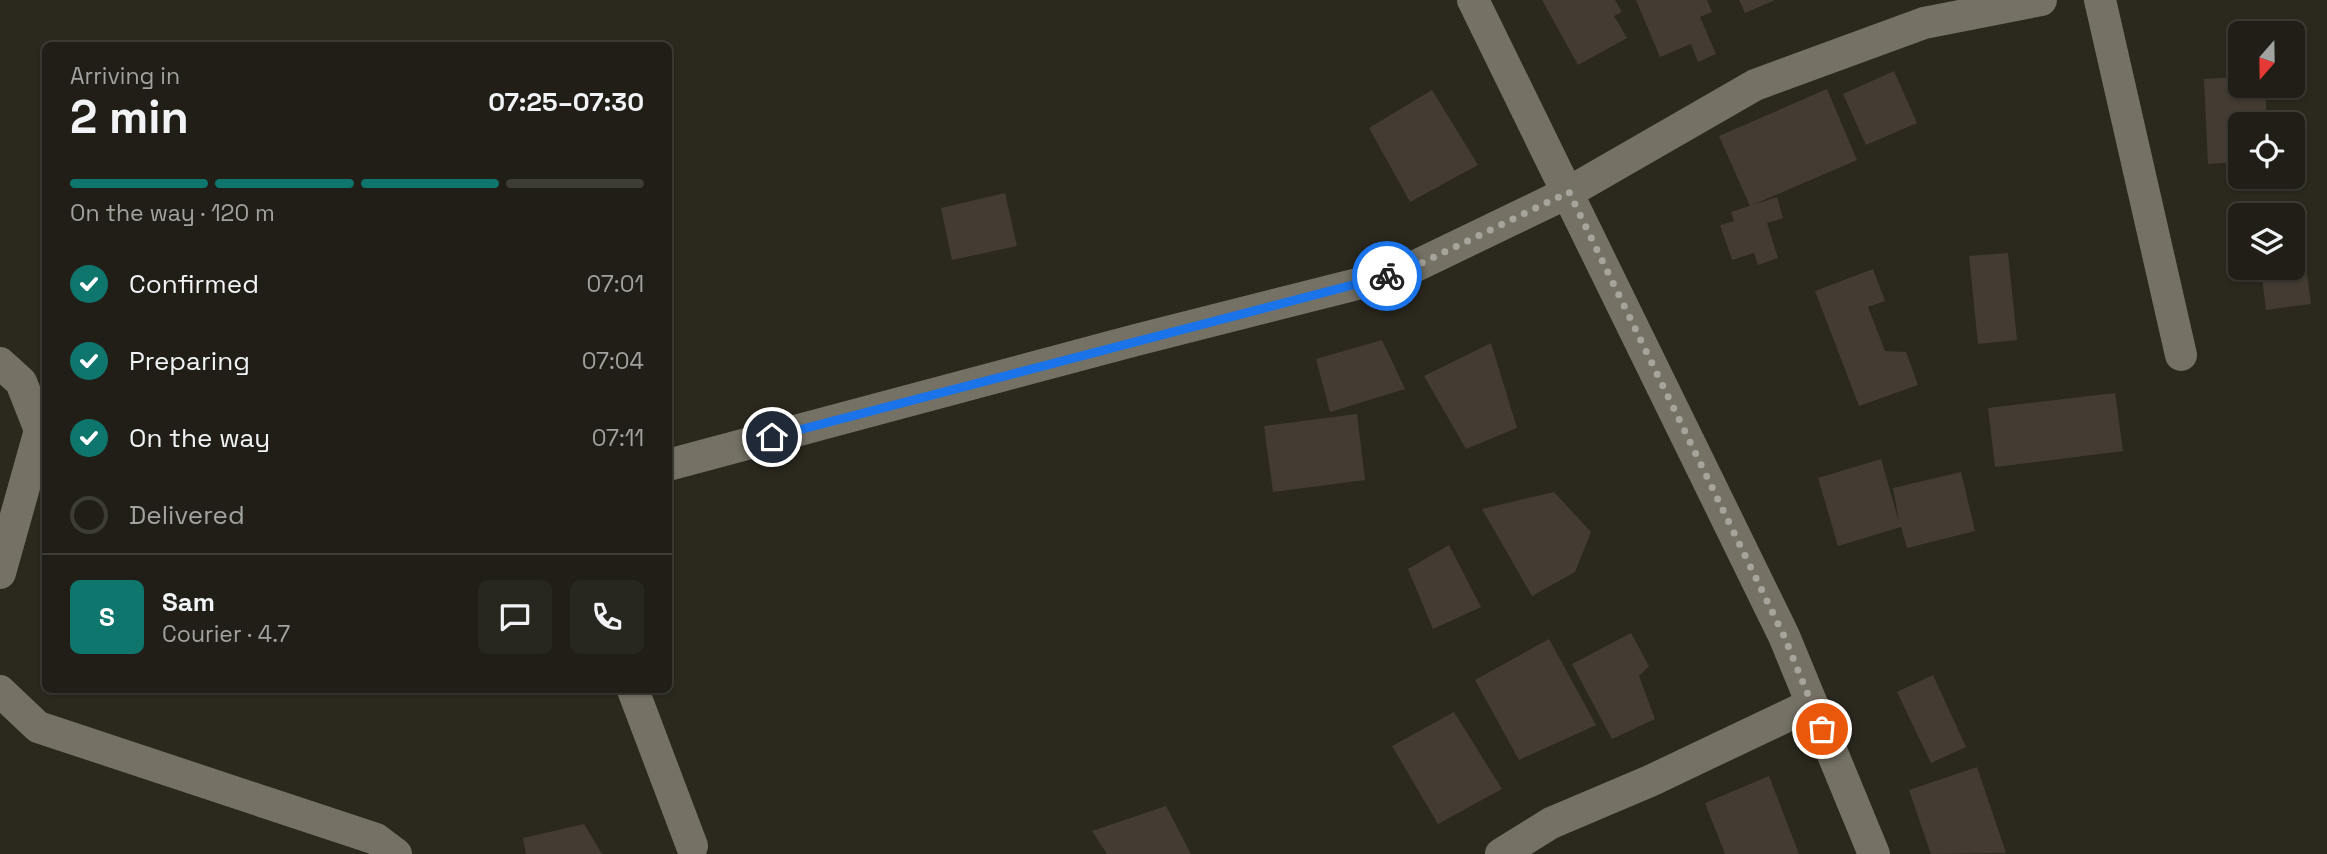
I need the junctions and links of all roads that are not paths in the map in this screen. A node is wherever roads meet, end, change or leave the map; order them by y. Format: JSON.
{"nodes":[{"id":1,"x":1473,"y":0,"type":"edge"},
{"id":2,"x":2041,"y":0,"type":"edge"},
{"id":3,"x":2100,"y":0,"type":"edge"},
{"id":4,"x":1569,"y":192,"type":"junction"},
{"id":5,"x":2181,"y":355,"type":"dead end"},
{"id":6,"x":0,"y":363,"type":"edge"},
{"id":7,"x":672,"y":464,"type":"edge"},
{"id":8,"x":0,"y":573,"type":"edge"},
{"id":9,"x":0,"y":691,"type":"edge"},
{"id":10,"x":634,"y":693,"type":"edge"},
{"id":11,"x":1812,"y":704,"type":"junction"},
{"id":12,"x":692,"y":846,"type":"dead end"},
{"id":13,"x":396,"y":854,"type":"edge"},
{"id":14,"x":1501,"y":854,"type":"edge"},
{"id":15,"x":1874,"y":854,"type":"edge"}],
"edges":[{"from":1,"to":4,"type":"street"},
{"from":2,"to":4,"type":"street"},
{"from":3,"to":5,"type":"street"},
{"from":4,"to":7,"type":"street"},
{"from":4,"to":11,"type":"street"},
{"from":6,"to":8,"type":"street"},
{"from":9,"to":13,"type":"street"},
{"from":10,"to":12,"type":"street"},
{"from":11,"to":14,"type":"street"},
{"from":11,"to":15,"type":"street"}]}
